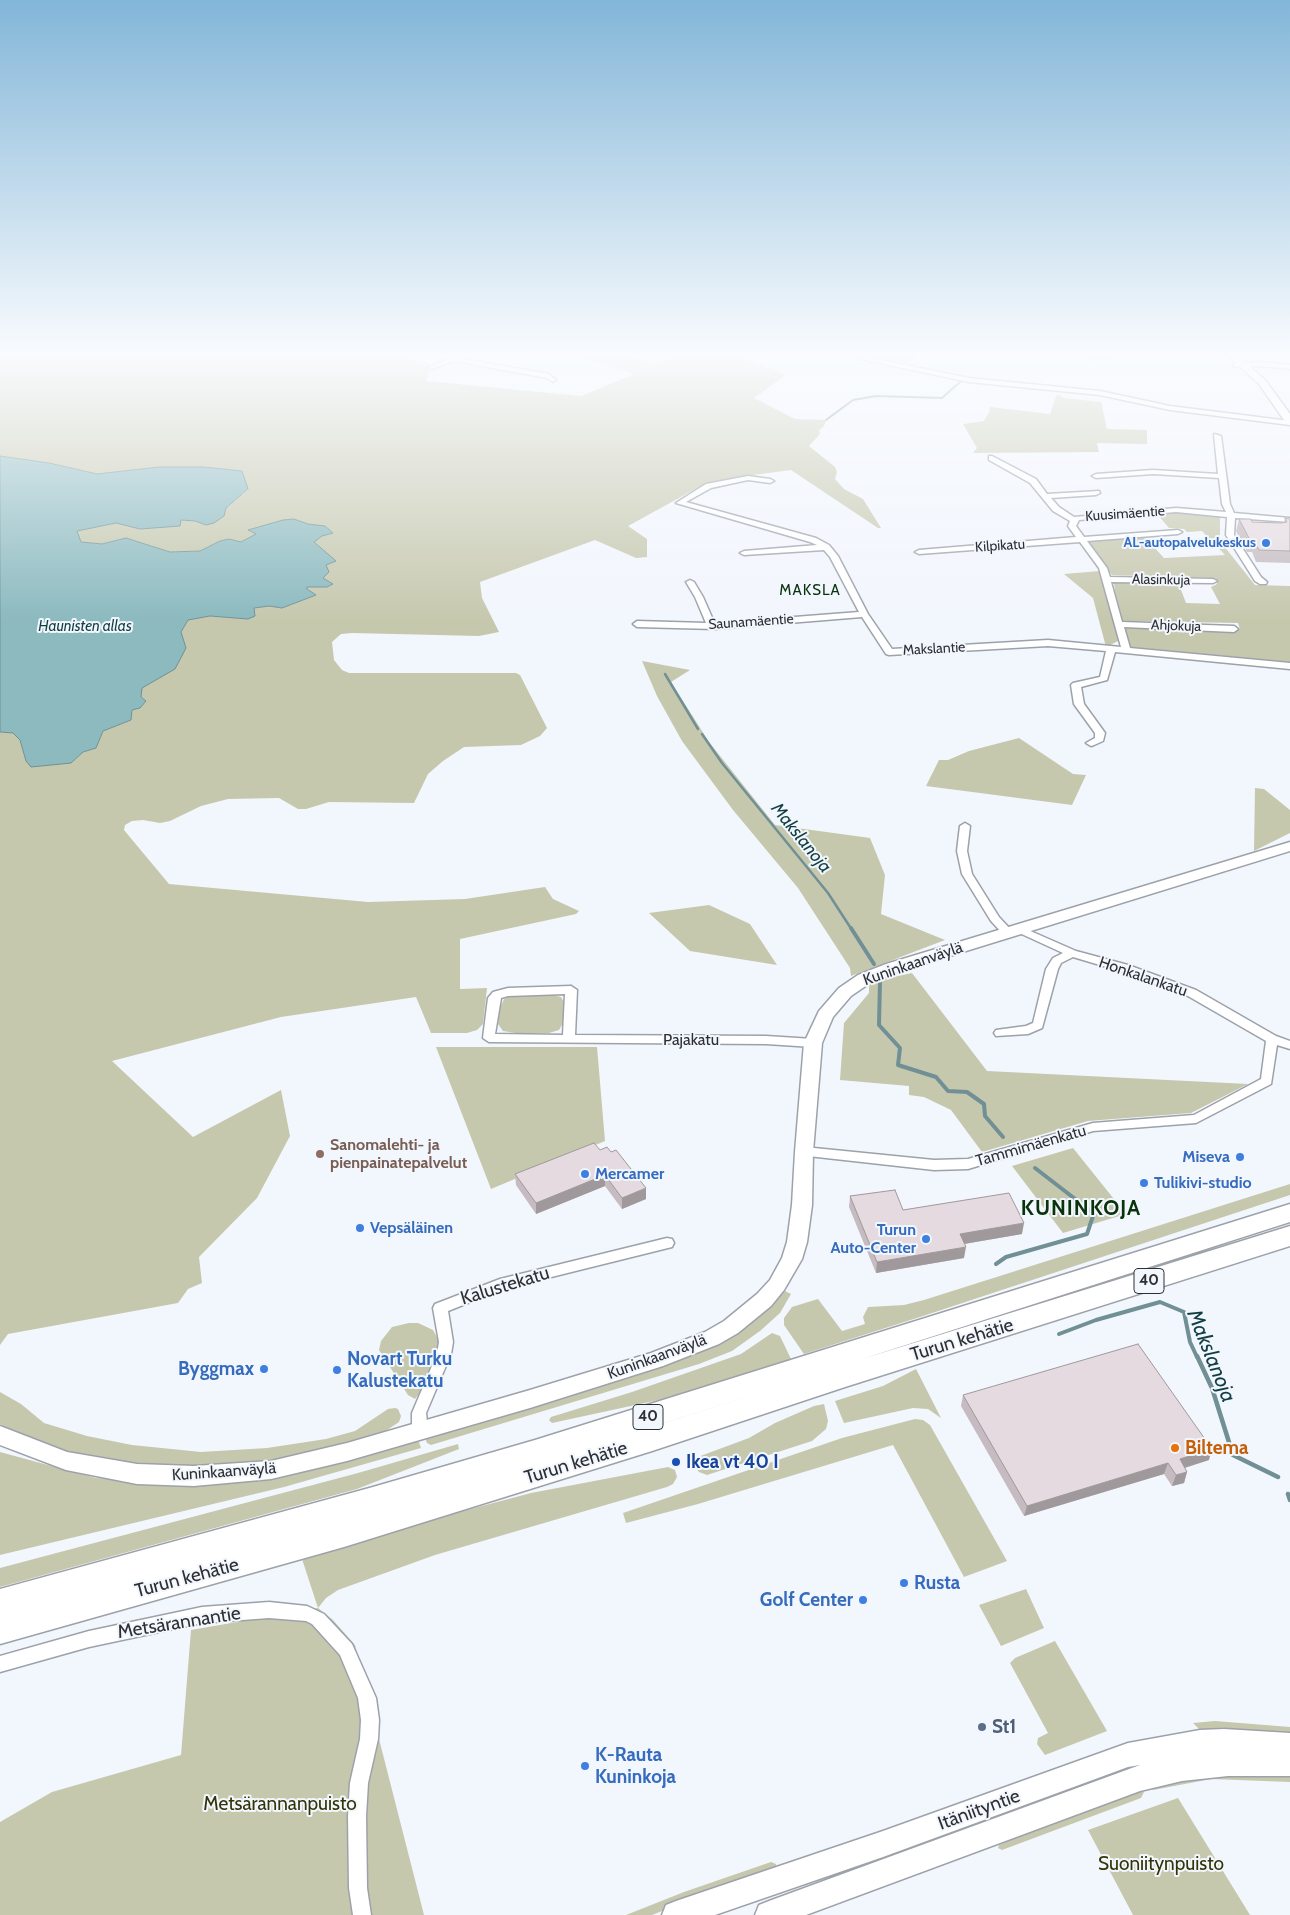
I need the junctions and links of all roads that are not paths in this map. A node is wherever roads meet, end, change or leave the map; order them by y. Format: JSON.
{"nodes":[{"id":1,"x":1217,"y":441,"type":"edge"},
{"id":2,"x":992,"y":458,"type":"dead end"},
{"id":3,"x":1096,"y":476,"type":"dead end"},
{"id":4,"x":1222,"y":476,"type":"junction"},
{"id":5,"x":770,"y":481,"type":"dead end"},
{"id":6,"x":1096,"y":492,"type":"dead end"},
{"id":7,"x":1045,"y":496,"type":"junction"},
{"id":8,"x":1231,"y":515,"type":"junction"},
{"id":9,"x":1074,"y":520,"type":"junction"},
{"id":10,"x":1290,"y":520,"type":"edge"},
{"id":11,"x":1178,"y":532,"type":"dead end"},
{"id":12,"x":1081,"y":540,"type":"junction"},
{"id":13,"x":826,"y":547,"type":"junction"},
{"id":14,"x":919,"y":552,"type":"dead end"},
{"id":15,"x":744,"y":553,"type":"dead end"},
{"id":16,"x":1108,"y":579,"type":"junction"},
{"id":17,"x":690,"y":582,"type":"dead end"},
{"id":18,"x":1214,"y":582,"type":"dead end"},
{"id":19,"x":1263,"y":582,"type":"dead end"},
{"id":20,"x":864,"y":614,"type":"junction"},
{"id":21,"x":637,"y":624,"type":"dead end"},
{"id":22,"x":1119,"y":624,"type":"junction"},
{"id":23,"x":715,"y":626,"type":"junction"},
{"id":24,"x":1234,"y":628,"type":"dead end"},
{"id":25,"x":1111,"y":648,"type":"junction"},
{"id":26,"x":1126,"y":650,"type":"junction"},
{"id":27,"x":1290,"y":666,"type":"edge"},
{"id":28,"x":1091,"y":743,"type":"dead end"},
{"id":29,"x":965,"y":826,"type":"dead end"},
{"id":30,"x":1290,"y":846,"type":"edge"},
{"id":31,"x":1013,"y":931,"type":"junction"},
{"id":32,"x":1072,"y":954,"type":"junction"},
{"id":33,"x":1000,"y":1033,"type":"dead end"},
{"id":34,"x":569,"y":1037,"type":"junction"},
{"id":35,"x":1272,"y":1039,"type":"junction"},
{"id":36,"x":813,"y":1043,"type":"junction"},
{"id":37,"x":1290,"y":1045,"type":"edge"},
{"id":38,"x":804,"y":1152,"type":"junction"},
{"id":39,"x":1290,"y":1213,"type":"edge"},
{"id":40,"x":1290,"y":1236,"type":"edge"},
{"id":41,"x":667,"y":1243,"type":"dead end"},
{"id":42,"x":420,"y":1432,"type":"junction"},
{"id":43,"x":0,"y":1435,"type":"edge"},
{"id":44,"x":0,"y":1603,"type":"edge"},
{"id":45,"x":0,"y":1629,"type":"edge"},
{"id":46,"x":0,"y":1664,"type":"edge"},
{"id":47,"x":1290,"y":1745,"type":"edge"},
{"id":48,"x":1290,"y":1763,"type":"edge"},
{"id":49,"x":362,"y":1915,"type":"edge"},
{"id":50,"x":676,"y":1915,"type":"edge"},
{"id":51,"x":769,"y":1915,"type":"edge"}],
"edges":[{"from":1,"to":4,"type":"street"},
{"from":2,"to":7,"type":"street"},
{"from":3,"to":4,"type":"street"},
{"from":4,"to":8,"type":"street"},
{"from":5,"to":13,"type":"street"},
{"from":6,"to":7,"type":"street"},
{"from":7,"to":9,"type":"street"},
{"from":8,"to":9,"type":"street","name":"Kuusimäentie"},
{"from":8,"to":10,"type":"street","name":"Kuusimäentie"},
{"from":8,"to":19,"type":"street"},
{"from":9,"to":12,"type":"street","name":"Kuusimäentie"},
{"from":11,"to":12,"type":"street","name":"Kilpikatu"},
{"from":12,"to":14,"type":"street","name":"Kilpikatu"},
{"from":12,"to":16,"type":"street","name":"Kuusimäentie"},
{"from":13,"to":15,"type":"street"},
{"from":13,"to":20,"type":"street","name":"Makslantie"},
{"from":16,"to":18,"type":"street","name":"Alasinkuja"},
{"from":16,"to":22,"type":"street","name":"Kuusimäentie"},
{"from":17,"to":23,"type":"street"},
{"from":20,"to":23,"type":"street","name":"Saunamäentie"},
{"from":20,"to":25,"type":"street","name":"Makslantie"},
{"from":21,"to":23,"type":"street","name":"Saunamäentie"},
{"from":22,"to":24,"type":"street","name":"Ahjokuja"},
{"from":22,"to":26,"type":"street","name":"Kuusimäentie"},
{"from":25,"to":26,"type":"street","name":"Makslantie"},
{"from":25,"to":28,"type":"street"},
{"from":26,"to":27,"type":"street","name":"Makslantie"},
{"from":29,"to":31,"type":"street"},
{"from":30,"to":31,"type":"street","name":"Kuninkaanväylä"},
{"from":31,"to":32,"type":"street","name":"Honkalankatu"},
{"from":31,"to":36,"type":"street","name":"Kuninkaanväylä"},
{"from":32,"to":33,"type":"street"},
{"from":32,"to":35,"type":"street","name":"Honkalankatu"},
{"from":34,"to":34,"type":"street","name":"Pajakatu"},
{"from":34,"to":36,"type":"street","name":"Pajakatu"},
{"from":35,"to":37,"type":"street","name":"Honkalankatu"},
{"from":35,"to":38,"type":"street","name":"Tammimäenkatu"},
{"from":36,"to":38,"type":"street","name":"Kuninkaanväylä"},
{"from":38,"to":42,"type":"street","name":"Kuninkaanväylä"},
{"from":39,"to":44,"type":"highway","name":"Turun kehätie","number":"40"},
{"from":40,"to":45,"type":"highway","name":"Turun kehätie","number":"40"},
{"from":41,"to":42,"type":"street","name":"Kalustekatu"},
{"from":42,"to":43,"type":"street","name":"Kuninkaanväylä"},
{"from":46,"to":49,"type":"street","name":"Metsärannantie"},
{"from":47,"to":50,"type":"street","name":"Itäniityntie"},
{"from":48,"to":51,"type":"street","name":"Itäniityntie"}]}
